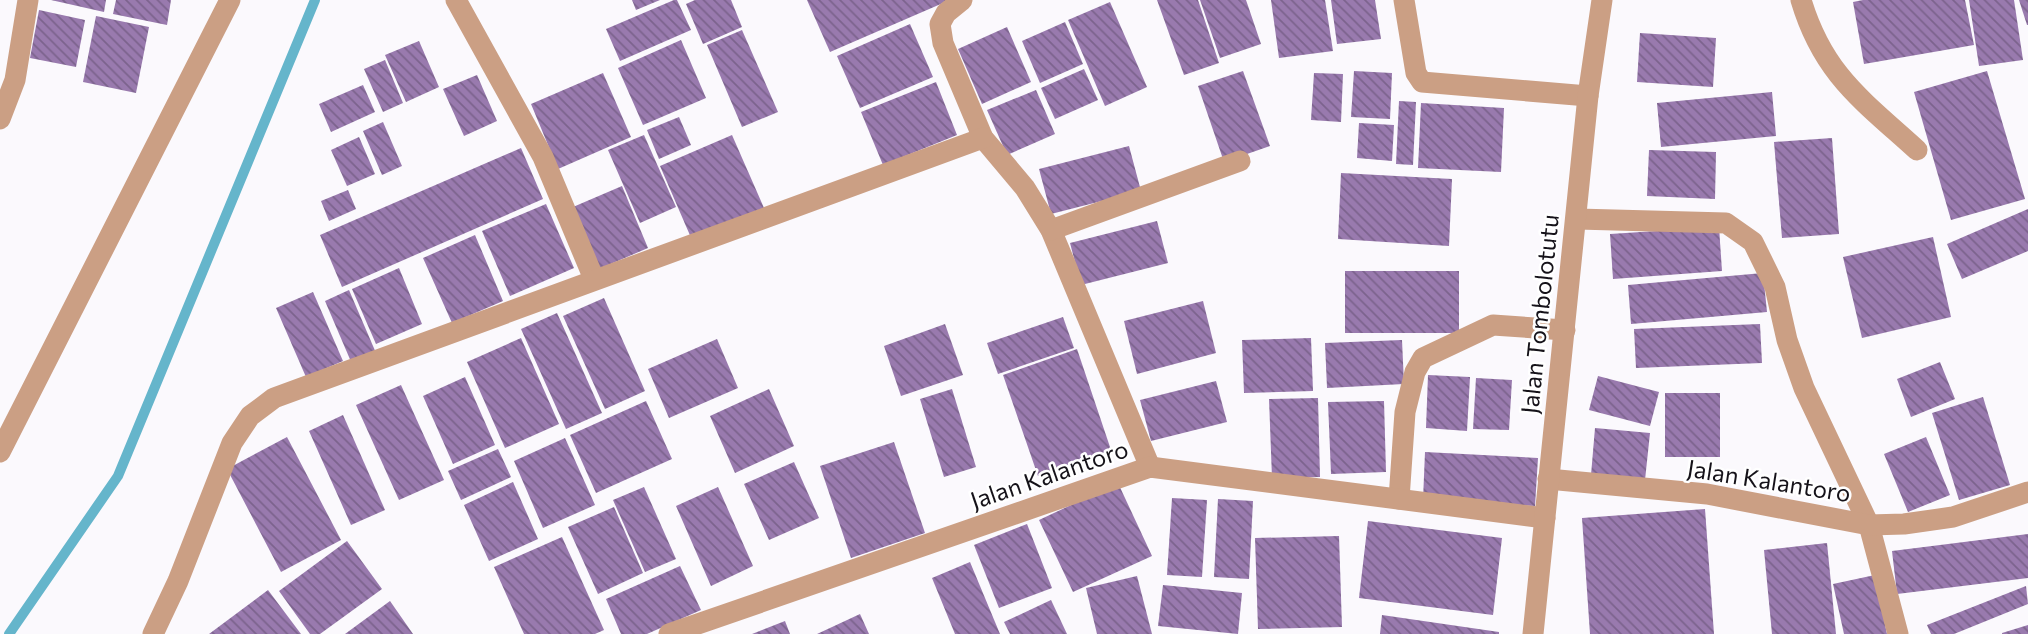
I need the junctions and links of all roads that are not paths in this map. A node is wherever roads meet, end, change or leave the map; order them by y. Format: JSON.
{"nodes":[{"id":1,"x":28,"y":0,"type":"edge"},
{"id":2,"x":230,"y":0,"type":"edge"},
{"id":3,"x":456,"y":0,"type":"edge"},
{"id":4,"x":962,"y":0,"type":"edge"},
{"id":5,"x":1405,"y":0,"type":"edge"},
{"id":6,"x":1602,"y":0,"type":"edge"},
{"id":7,"x":1801,"y":0,"type":"edge"},
{"id":8,"x":1588,"y":96,"type":"junction"},
{"id":9,"x":0,"y":119,"type":"edge"},
{"id":10,"x":983,"y":138,"type":"junction"},
{"id":11,"x":1917,"y":150,"type":"dead end"},
{"id":12,"x":1240,"y":160,"type":"dead end"},
{"id":13,"x":1577,"y":219,"type":"junction"},
{"id":14,"x":1051,"y":230,"type":"junction"},
{"id":15,"x":594,"y":279,"type":"junction"},
{"id":16,"x":1565,"y":330,"type":"junction"},
{"id":17,"x":0,"y":452,"type":"edge"},
{"id":18,"x":1150,"y":467,"type":"junction"},
{"id":19,"x":1548,"y":479,"type":"junction"},
{"id":20,"x":2028,"y":492,"type":"edge"},
{"id":21,"x":1399,"y":499,"type":"junction"},
{"id":22,"x":1545,"y":518,"type":"junction"},
{"id":23,"x":1869,"y":524,"type":"junction"},
{"id":24,"x":153,"y":634,"type":"edge"},
{"id":25,"x":669,"y":634,"type":"edge"},
{"id":26,"x":1533,"y":634,"type":"edge"},
{"id":27,"x":1898,"y":634,"type":"edge"}],
"edges":[{"from":1,"to":9,"type":"street"},
{"from":2,"to":17,"type":"street"},
{"from":3,"to":15,"type":"street"},
{"from":4,"to":10,"type":"street"},
{"from":5,"to":8,"type":"street"},
{"from":6,"to":8,"type":"street","name":"Jalan Tombolotutu"},
{"from":7,"to":11,"type":"street"},
{"from":8,"to":13,"type":"street","name":"Jalan Tombolotutu"},
{"from":10,"to":14,"type":"street"},
{"from":10,"to":15,"type":"street"},
{"from":12,"to":14,"type":"street"},
{"from":13,"to":16,"type":"street","name":"Jalan Tombolotutu"},
{"from":13,"to":23,"type":"street"},
{"from":14,"to":18,"type":"street"},
{"from":15,"to":24,"type":"street"},
{"from":16,"to":19,"type":"street","name":"Jalan Tombolotutu"},
{"from":16,"to":21,"type":"street"},
{"from":18,"to":21,"type":"street","name":"Jalan Kalantoro"},
{"from":18,"to":25,"type":"street","name":"Jalan Kalantoro"},
{"from":19,"to":22,"type":"street","name":"Jalan Tombolotutu"},
{"from":19,"to":23,"type":"street","name":"Jalan Kalantoro"},
{"from":20,"to":23,"type":"street"},
{"from":21,"to":22,"type":"street","name":"Jalan Kalantoro"},
{"from":22,"to":26,"type":"street","name":"Jalan Tombolotutu"},
{"from":23,"to":27,"type":"street","name":"Jalan Kalantoro"}]}
